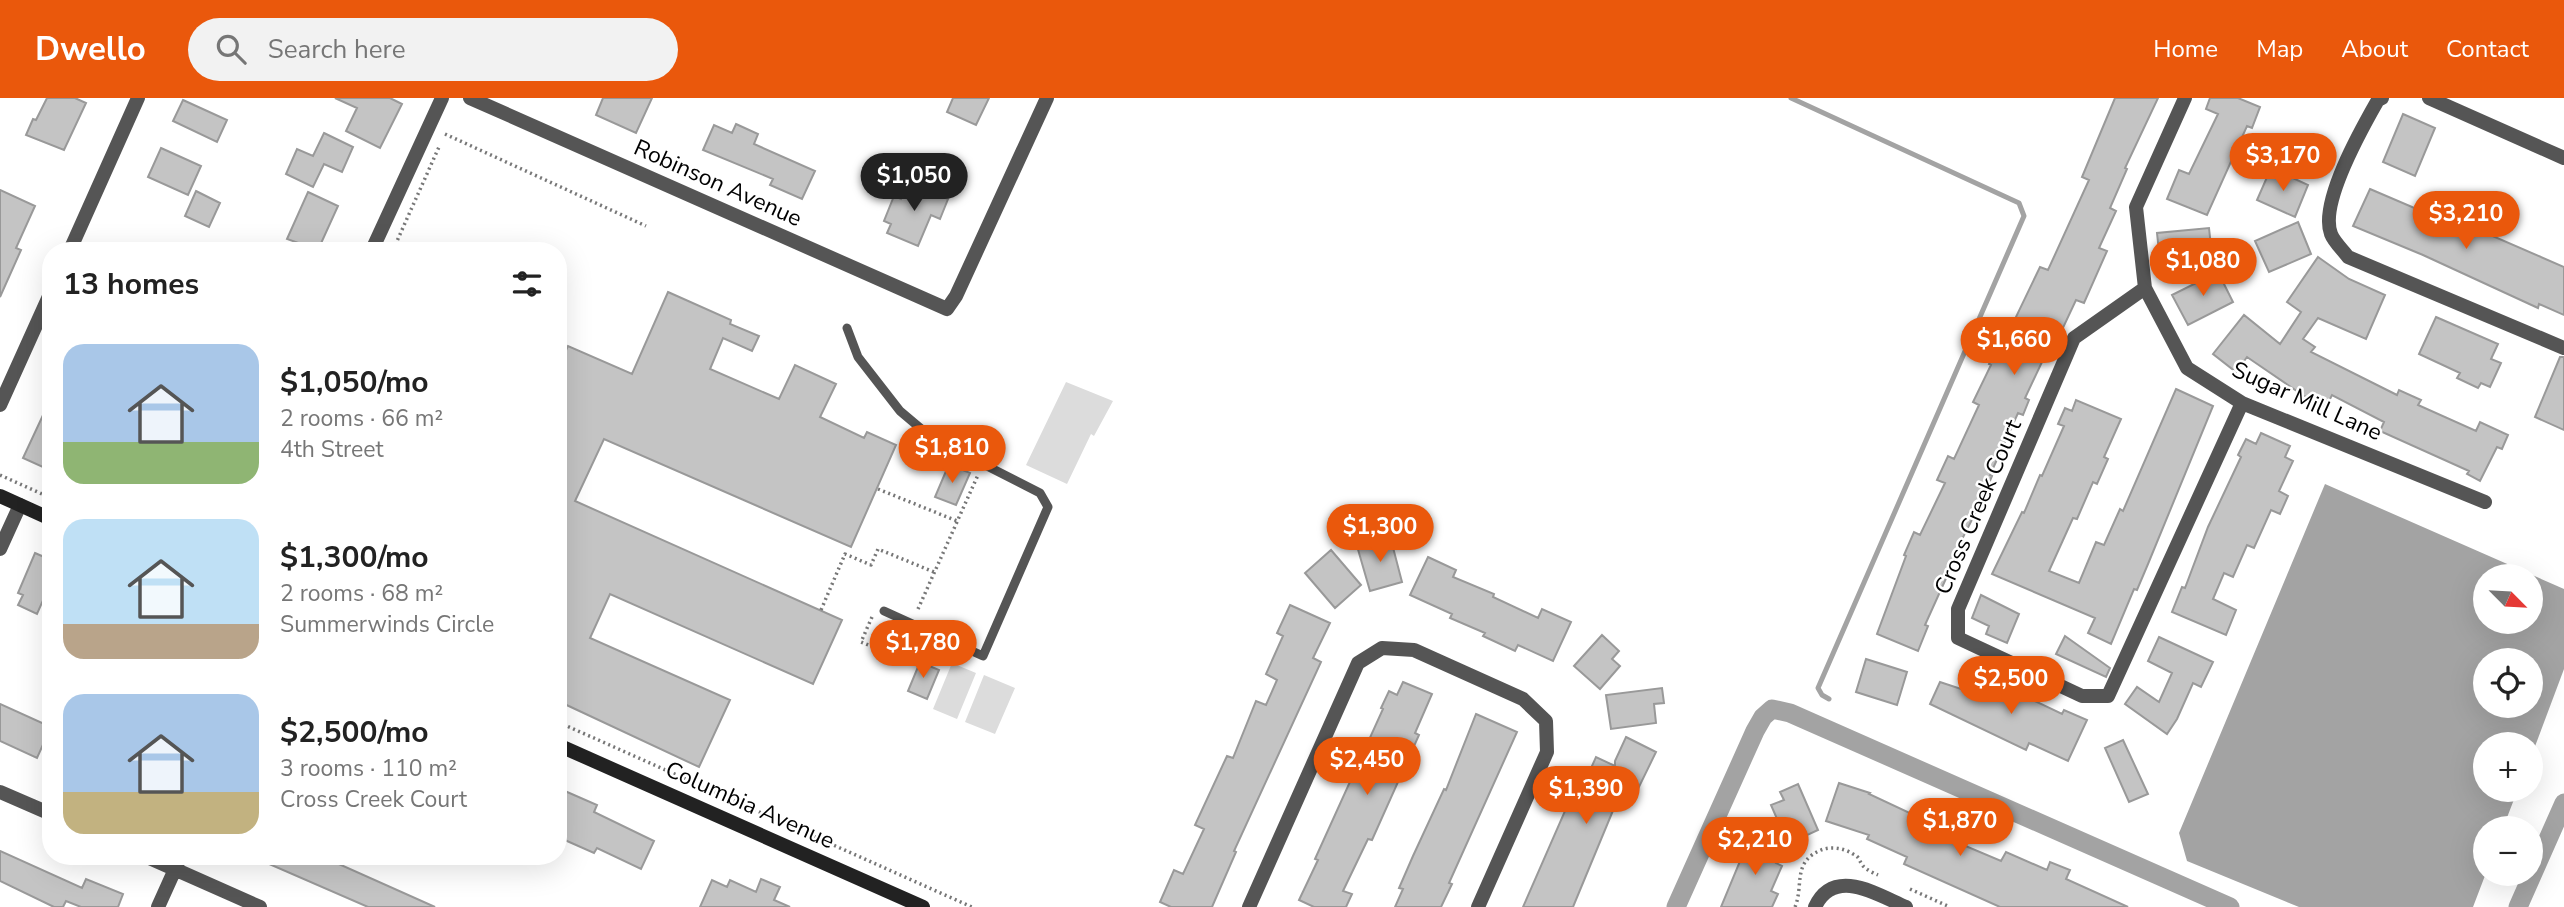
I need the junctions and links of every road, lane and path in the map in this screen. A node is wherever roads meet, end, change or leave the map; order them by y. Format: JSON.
{"nodes":[{"id":1,"x":138,"y":98,"type":"edge"},
{"id":2,"x":442,"y":98,"type":"edge"},
{"id":3,"x":470,"y":98,"type":"edge"},
{"id":4,"x":1047,"y":98,"type":"edge"},
{"id":5,"x":2185,"y":98,"type":"edge"},
{"id":6,"x":2382,"y":98,"type":"edge"},
{"id":7,"x":2429,"y":98,"type":"edge"},
{"id":8,"x":449,"y":125,"type":"dead end"},
{"id":9,"x":439,"y":147,"type":"dead end"},
{"id":10,"x":2564,"y":158,"type":"edge"},
{"id":11,"x":646,"y":226,"type":"dead end"},
{"id":12,"x":74,"y":242,"type":"edge"},
{"id":13,"x":376,"y":242,"type":"edge"},
{"id":14,"x":397,"y":242,"type":"edge"},
{"id":15,"x":2145,"y":288,"type":"junction"},
{"id":16,"x":42,"y":312,"type":"edge"},
{"id":17,"x":847,"y":328,"type":"dead end"},
{"id":18,"x":2564,"y":348,"type":"edge"},
{"id":19,"x":2242,"y":403,"type":"junction"},
{"id":20,"x":0,"y":405,"type":"edge"},
{"id":21,"x":980,"y":469,"type":"dead end"},
{"id":22,"x":0,"y":475,"type":"edge"},
{"id":23,"x":878,"y":489,"type":"dead end"},
{"id":24,"x":42,"y":494,"type":"edge"},
{"id":25,"x":0,"y":496,"type":"edge"},
{"id":26,"x":2485,"y":502,"type":"dead end"},
{"id":27,"x":20,"y":505,"type":"junction"},
{"id":28,"x":42,"y":515,"type":"edge"},
{"id":29,"x":957,"y":521,"type":"junction"},
{"id":30,"x":0,"y":549,"type":"edge"},
{"id":31,"x":934,"y":572,"type":"junction"},
{"id":32,"x":881,"y":608,"type":"joint"},
{"id":33,"x":918,"y":609,"type":"dead end"},
{"id":34,"x":821,"y":610,"type":"dead end"},
{"id":35,"x":914,"y":664,"type":"dead end"},
{"id":36,"x":567,"y":726,"type":"edge"},
{"id":37,"x":567,"y":749,"type":"edge"},
{"id":38,"x":0,"y":792,"type":"edge"},
{"id":39,"x":42,"y":810,"type":"edge"},
{"id":40,"x":177,"y":865,"type":"edge"},
{"id":41,"x":183,"y":865,"type":"edge"},
{"id":42,"x":158,"y":907,"type":"edge"},
{"id":43,"x":260,"y":907,"type":"edge"},
{"id":44,"x":923,"y":907,"type":"edge"},
{"id":45,"x":972,"y":907,"type":"edge"},
{"id":46,"x":1249,"y":907,"type":"edge"},
{"id":47,"x":1478,"y":907,"type":"edge"},
{"id":48,"x":1815,"y":907,"type":"edge"},
{"id":49,"x":1906,"y":907,"type":"edge"}],
"edges":[{"from":1,"to":12,"type":"street"},
{"from":2,"to":13,"type":"street"},
{"from":3,"to":4,"type":"street","name":"Robinson Avenue"},
{"from":5,"to":15,"type":"street","name":"Sugar Mill Lane"},
{"from":6,"to":18,"type":"street"},
{"from":7,"to":10,"type":"street"},
{"from":8,"to":11,"type":"path"},
{"from":9,"to":14,"type":"path"},
{"from":15,"to":19,"type":"street","name":"Sugar Mill Lane"},
{"from":15,"to":19,"type":"street","name":"Cross Creek Court"},
{"from":16,"to":20,"type":"street"},
{"from":17,"to":32,"type":"lane"},
{"from":19,"to":26,"type":"street","name":"Sugar Mill Lane"},
{"from":21,"to":29,"type":"path"},
{"from":22,"to":24,"type":"path"},
{"from":23,"to":29,"type":"path"},
{"from":25,"to":27,"type":"street"},
{"from":27,"to":28,"type":"street"},
{"from":27,"to":30,"type":"street"},
{"from":29,"to":31,"type":"path"},
{"from":31,"to":33,"type":"path"},
{"from":31,"to":34,"type":"path"},
{"from":32,"to":35,"type":"path"},
{"from":36,"to":45,"type":"path"},
{"from":37,"to":44,"type":"street","name":"Columbia Avenue"},
{"from":38,"to":39,"type":"street"},
{"from":40,"to":42,"type":"street"},
{"from":41,"to":43,"type":"street"},
{"from":46,"to":47,"type":"street"},
{"from":48,"to":49,"type":"street"}]}
